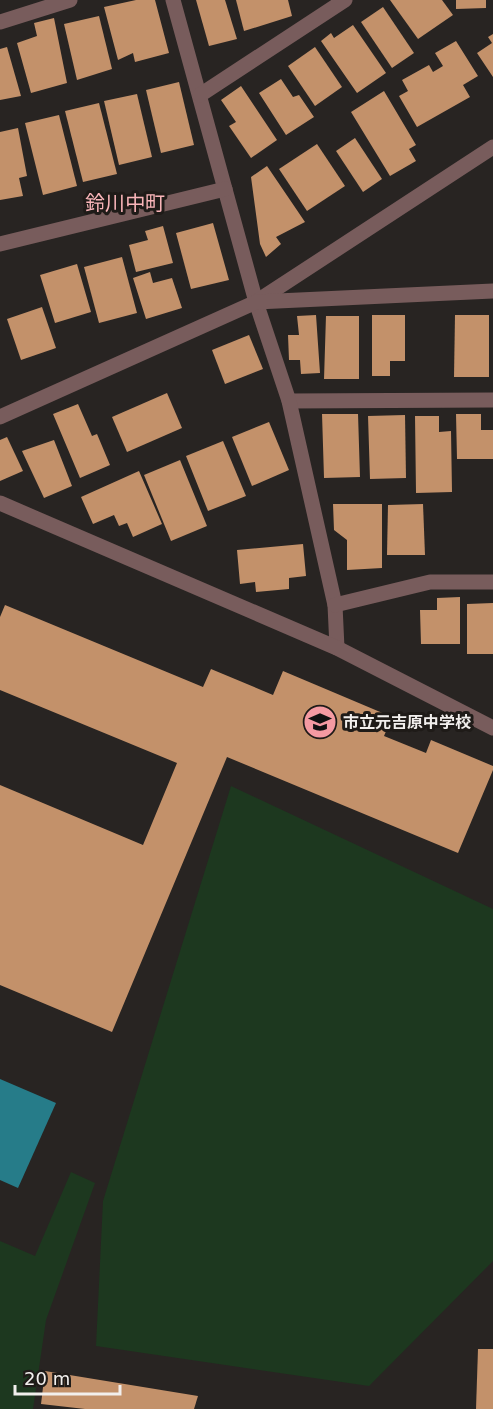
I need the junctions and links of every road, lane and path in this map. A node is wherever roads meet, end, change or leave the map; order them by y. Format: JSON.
{"nodes":[{"id":1,"x":70,"y":0,"type":"edge"},
{"id":2,"x":173,"y":0,"type":"edge"},
{"id":3,"x":345,"y":0,"type":"edge"},
{"id":4,"x":0,"y":22,"type":"edge"},
{"id":5,"x":200,"y":95,"type":"junction"},
{"id":6,"x":493,"y":147,"type":"edge"},
{"id":7,"x":225,"y":189,"type":"junction"},
{"id":8,"x":0,"y":244,"type":"edge"},
{"id":9,"x":493,"y":291,"type":"edge"},
{"id":10,"x":256,"y":302,"type":"junction"},
{"id":11,"x":493,"y":400,"type":"edge"},
{"id":12,"x":288,"y":401,"type":"junction"},
{"id":13,"x":0,"y":417,"type":"edge"},
{"id":14,"x":0,"y":503,"type":"edge"},
{"id":15,"x":493,"y":582,"type":"edge"},
{"id":16,"x":335,"y":605,"type":"junction"},
{"id":17,"x":337,"y":648,"type":"junction"},
{"id":18,"x":493,"y":728,"type":"edge"}],
"edges":[{"from":1,"to":4,"type":"street"},
{"from":2,"to":5,"type":"street"},
{"from":3,"to":5,"type":"street"},
{"from":5,"to":7,"type":"street"},
{"from":6,"to":10,"type":"street"},
{"from":7,"to":8,"type":"street"},
{"from":7,"to":10,"type":"street"},
{"from":9,"to":10,"type":"street"},
{"from":10,"to":12,"type":"street"},
{"from":10,"to":13,"type":"street"},
{"from":11,"to":12,"type":"street"},
{"from":12,"to":16,"type":"street"},
{"from":14,"to":17,"type":"street"},
{"from":15,"to":16,"type":"street"},
{"from":16,"to":17,"type":"street"},
{"from":17,"to":18,"type":"street"}]}
